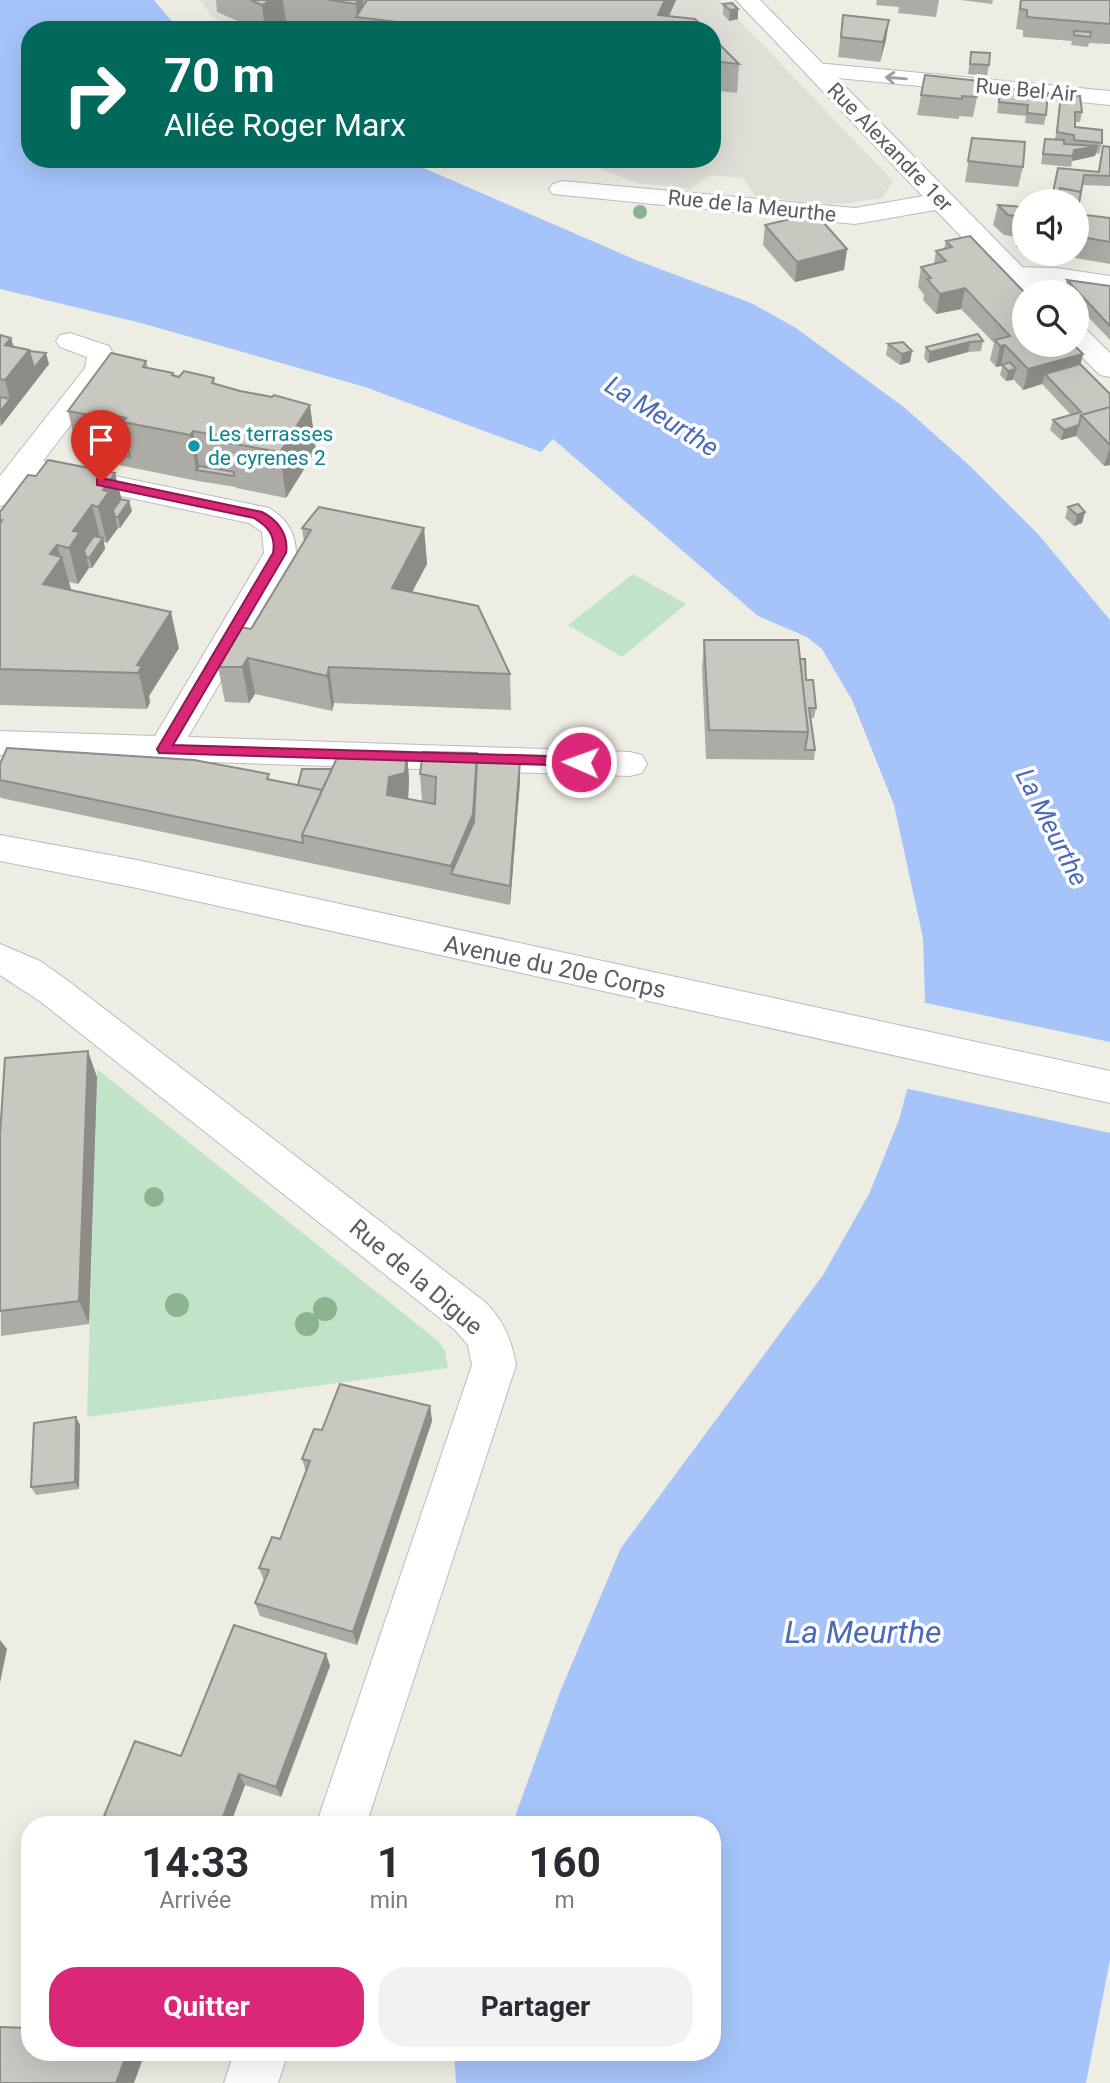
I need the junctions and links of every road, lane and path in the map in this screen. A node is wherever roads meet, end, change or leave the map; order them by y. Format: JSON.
{"nodes":[{"id":1,"x":747,"y":0,"type":"edge"},
{"id":2,"x":816,"y":71,"type":"junction"},
{"id":3,"x":1110,"y":98,"type":"edge"},
{"id":4,"x":562,"y":189,"type":"dead end"},
{"id":5,"x":941,"y":201,"type":"junction"},
{"id":6,"x":1021,"y":280,"type":"edge"},
{"id":7,"x":1041,"y":280,"type":"edge"},
{"id":8,"x":1084,"y":280,"type":"edge"},
{"id":9,"x":1089,"y":281,"type":"edge"},
{"id":10,"x":1110,"y":284,"type":"edge"},
{"id":11,"x":70,"y":341,"type":"dead end"},
{"id":12,"x":1089,"y":348,"type":"edge"},
{"id":13,"x":1110,"y":369,"type":"edge"},
{"id":14,"x":18,"y":457,"type":"edge"},
{"id":15,"x":0,"y":496,"type":"edge"},
{"id":16,"x":0,"y":743,"type":"edge"},
{"id":17,"x":164,"y":749,"type":"junction"},
{"id":18,"x":630,"y":764,"type":"dead end"},
{"id":19,"x":0,"y":848,"type":"edge"},
{"id":20,"x":0,"y":959,"type":"edge"},
{"id":21,"x":1110,"y":1087,"type":"edge"},
{"id":22,"x":344,"y":1816,"type":"edge"},
{"id":23,"x":258,"y":2061,"type":"edge"},
{"id":24,"x":251,"y":2083,"type":"edge"}],
"edges":[{"from":1,"to":2,"type":"street","name":"Rue Alexandre 1er"},
{"from":3,"to":2,"type":"street","name":"Rue Bel Air","one_way":true},
{"from":2,"to":5,"type":"street","name":"Rue Alexandre 1er"},
{"from":4,"to":5,"type":"street","name":"Rue de la Meurthe"},
{"from":5,"to":6,"type":"street","name":"Rue Alexandre 1er"},
{"from":7,"to":8,"type":"street"},
{"from":9,"to":10,"type":"street"},
{"from":11,"to":14,"type":"street"},
{"from":12,"to":13,"type":"street"},
{"from":14,"to":15,"type":"street"},
{"from":14,"to":17,"type":"street"},
{"from":16,"to":17,"type":"street"},
{"from":17,"to":18,"type":"street"},
{"from":19,"to":21,"type":"street","name":"Avenue du 20e Corps"},
{"from":20,"to":22,"type":"street","name":"Rue de la Digue"},
{"from":23,"to":24,"type":"street"}]}
